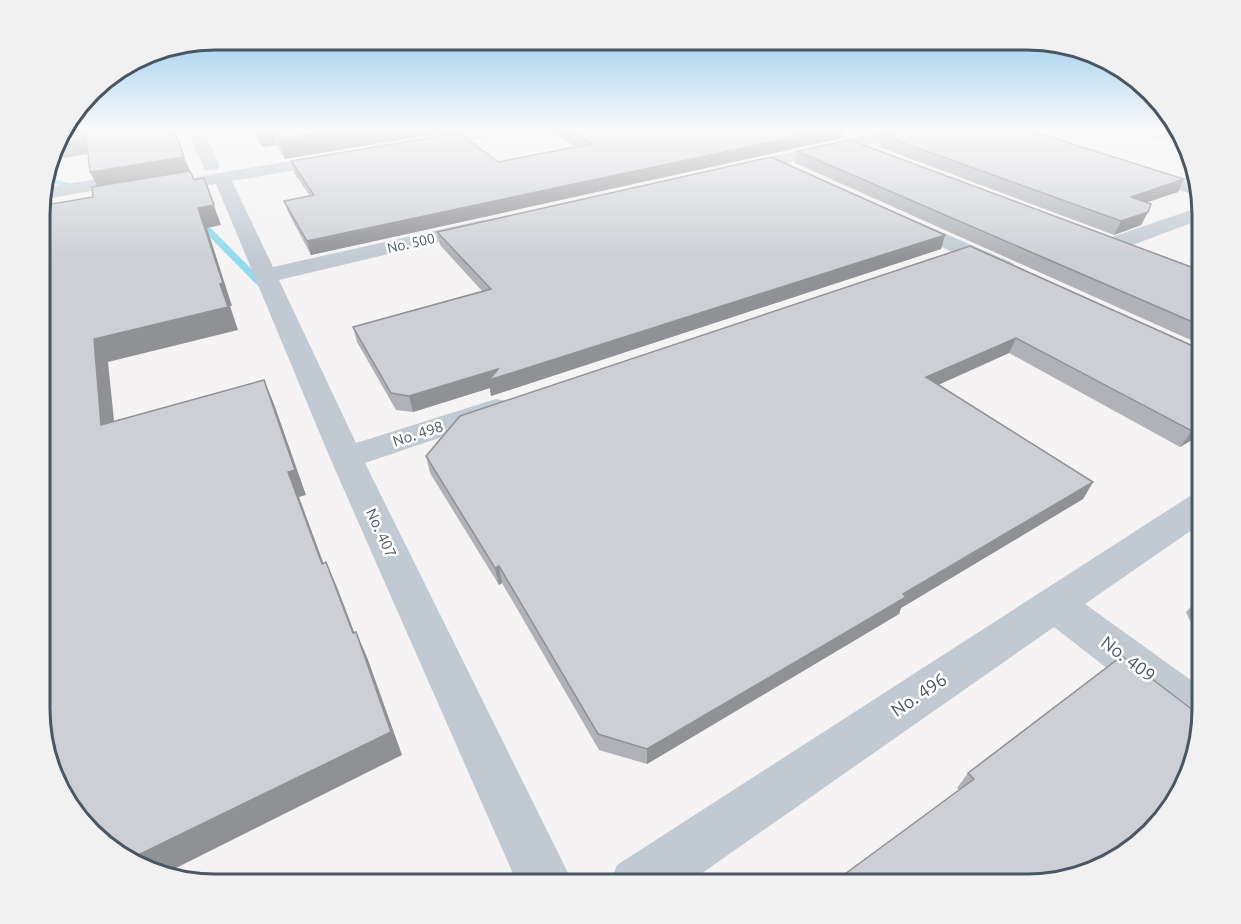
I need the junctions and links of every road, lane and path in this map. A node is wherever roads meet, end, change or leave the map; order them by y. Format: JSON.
{"nodes":[{"id":1,"x":207,"y":173,"type":"edge"},
{"id":2,"x":718,"y":173,"type":"edge"},
{"id":3,"x":798,"y":173,"type":"edge"},
{"id":4,"x":1141,"y":173,"type":"edge"},
{"id":5,"x":202,"y":174,"type":"joint"},
{"id":6,"x":714,"y":174,"type":"edge"},
{"id":7,"x":804,"y":176,"type":"edge"},
{"id":8,"x":1189,"y":188,"type":"edge"},
{"id":9,"x":51,"y":193,"type":"edge"},
{"id":10,"x":50,"y":207,"type":"edge"},
{"id":11,"x":880,"y":211,"type":"edge"},
{"id":12,"x":1191,"y":216,"type":"edge"},
{"id":13,"x":507,"y":221,"type":"edge"},
{"id":14,"x":1092,"y":235,"type":"edge"},
{"id":15,"x":1114,"y":244,"type":"junction"},
{"id":16,"x":967,"y":250,"type":"junction"},
{"id":17,"x":1136,"y":252,"type":"edge"},
{"id":18,"x":934,"y":262,"type":"edge"},
{"id":19,"x":1021,"y":275,"type":"edge"},
{"id":20,"x":265,"y":276,"type":"junction"},
{"id":21,"x":519,"y":400,"type":"edge"},
{"id":22,"x":346,"y":458,"type":"junction"},
{"id":23,"x":1191,"y":512,"type":"edge"},
{"id":24,"x":1054,"y":604,"type":"junction"},
{"id":25,"x":1191,"y":707,"type":"edge"},
{"id":26,"x":541,"y":874,"type":"edge"},
{"id":27,"x":653,"y":874,"type":"edge"}],
"edges":[{"from":1,"to":5,"type":"street"},
{"from":2,"to":6,"type":"street"},
{"from":3,"to":7,"type":"street"},
{"from":4,"to":8,"type":"street"},
{"from":5,"to":20,"type":"street","name":"No. 407"},
{"from":9,"to":10,"type":"street"},
{"from":11,"to":16,"type":"street"},
{"from":12,"to":15,"type":"street"},
{"from":13,"to":20,"type":"street","name":"No. 500"},
{"from":14,"to":15,"type":"street"},
{"from":15,"to":17,"type":"street"},
{"from":16,"to":18,"type":"street"},
{"from":16,"to":19,"type":"street"},
{"from":20,"to":22,"type":"street","name":"No. 407"},
{"from":21,"to":22,"type":"street","name":"No. 498"},
{"from":22,"to":26,"type":"street","name":"No. 407"},
{"from":23,"to":24,"type":"street","name":"No. 496"},
{"from":24,"to":25,"type":"street","name":"No. 409"},
{"from":24,"to":27,"type":"street","name":"No. 496"}]}
